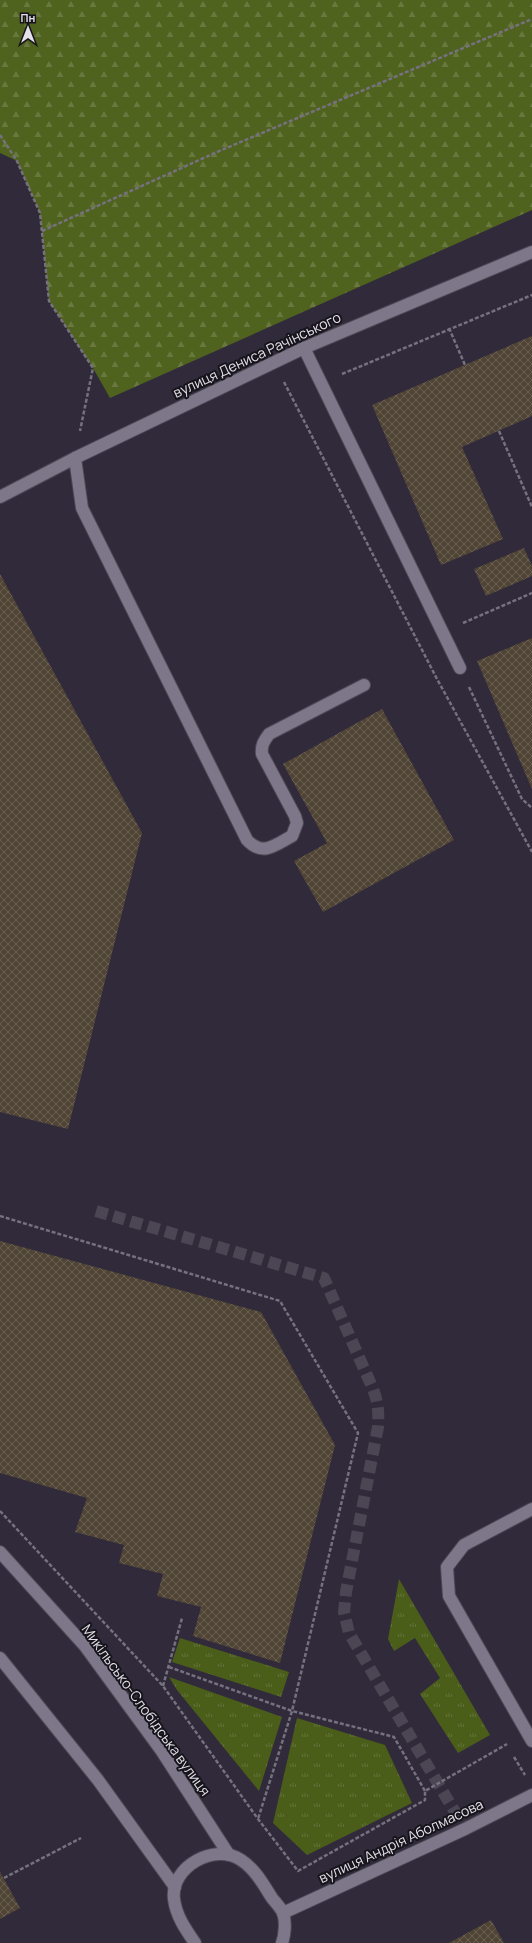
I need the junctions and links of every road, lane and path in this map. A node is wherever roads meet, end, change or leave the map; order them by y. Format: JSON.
{"nodes":[{"id":1,"x":532,"y":19,"type":"edge"},
{"id":2,"x":0,"y":135,"type":"edge"},
{"id":3,"x":42,"y":231,"type":"junction"},
{"id":4,"x":532,"y":252,"type":"edge"},
{"id":5,"x":532,"y":295,"type":"edge"},
{"id":6,"x":449,"y":328,"type":"junction"},
{"id":7,"x":304,"y":348,"type":"junction"},
{"id":8,"x":274,"y":363,"type":"junction"},
{"id":9,"x":465,"y":365,"type":"dead end"},
{"id":10,"x":321,"y":383,"type":"junction"},
{"id":11,"x":499,"y":431,"type":"dead end"},
{"id":12,"x":74,"y":458,"type":"junction"},
{"id":13,"x":0,"y":497,"type":"edge"},
{"id":14,"x":532,"y":507,"type":"edge"},
{"id":15,"x":532,"y":593,"type":"edge"},
{"id":16,"x":443,"y":632,"type":"junction"},
{"id":17,"x":460,"y":668,"type":"joint"},
{"id":18,"x":364,"y":685,"type":"dead end"},
{"id":19,"x":532,"y":808,"type":"edge"},
{"id":20,"x":532,"y":852,"type":"edge"},
{"id":21,"x":0,"y":1216,"type":"edge"},
{"id":22,"x":532,"y":1509,"type":"edge"},
{"id":23,"x":0,"y":1511,"type":"edge"},
{"id":24,"x":0,"y":1552,"type":"edge"},
{"id":25,"x":182,"y":1618,"type":"dead end"},
{"id":26,"x":0,"y":1658,"type":"edge"},
{"id":27,"x":169,"y":1667,"type":"junction"},
{"id":28,"x":163,"y":1686,"type":"junction"},
{"id":29,"x":292,"y":1711,"type":"junction"},
{"id":30,"x":530,"y":1737,"type":"edge"},
{"id":31,"x":507,"y":1744,"type":"junction"},
{"id":32,"x":528,"y":1781,"type":"dead end"},
{"id":33,"x":425,"y":1791,"type":"junction"},
{"id":34,"x":532,"y":1795,"type":"edge"},
{"id":35,"x":258,"y":1819,"type":"junction"},
{"id":36,"x":81,"y":1838,"type":"dead end"},
{"id":37,"x":229,"y":1855,"type":"junction"},
{"id":38,"x":4,"y":1878,"type":"dead end"},
{"id":39,"x":175,"y":1887,"type":"junction"},
{"id":40,"x":283,"y":1913,"type":"junction"},
{"id":41,"x":195,"y":1943,"type":"edge"},
{"id":42,"x":282,"y":1943,"type":"edge"}],
"edges":[{"from":1,"to":3,"type":"path"},
{"from":2,"to":3,"type":"path"},
{"from":3,"to":12,"type":"path"},
{"from":4,"to":7,"type":"street","name":"вулиця Дениса Рачінського"},
{"from":5,"to":6,"type":"path"},
{"from":6,"to":9,"type":"path"},
{"from":6,"to":10,"type":"path"},
{"from":7,"to":8,"type":"street","name":"вулиця Дениса Рачінського"},
{"from":7,"to":10,"type":"street"},
{"from":8,"to":12,"type":"street","name":"вулиця Дениса Рачінського"},
{"from":8,"to":20,"type":"path"},
{"from":10,"to":16,"type":"street"},
{"from":11,"to":14,"type":"path"},
{"from":12,"to":13,"type":"street","name":"вулиця Дениса Рачінського"},
{"from":12,"to":18,"type":"street"},
{"from":15,"to":16,"type":"path"},
{"from":16,"to":17,"type":"street"},
{"from":17,"to":19,"type":"path"},
{"from":21,"to":29,"type":"path"},
{"from":22,"to":30,"type":"street"},
{"from":23,"to":28,"type":"path"},
{"from":24,"to":37,"type":"street","name":"Микільсько-Слобідська вулиця"},
{"from":25,"to":27,"type":"path"},
{"from":26,"to":39,"type":"street"},
{"from":27,"to":28,"type":"path"},
{"from":27,"to":29,"type":"path"},
{"from":28,"to":35,"type":"path"},
{"from":29,"to":33,"type":"path"},
{"from":29,"to":35,"type":"path"},
{"from":30,"to":31,"type":"path"},
{"from":31,"to":32,"type":"path"},
{"from":31,"to":33,"type":"path"},
{"from":33,"to":35,"type":"path"},
{"from":34,"to":40,"type":"street","name":"вулиця Андрія Аболмасова"},
{"from":36,"to":38,"type":"path"},
{"from":37,"to":39,"type":"street"},
{"from":37,"to":40,"type":"street"},
{"from":39,"to":41,"type":"street"},
{"from":40,"to":42,"type":"street"}]}
